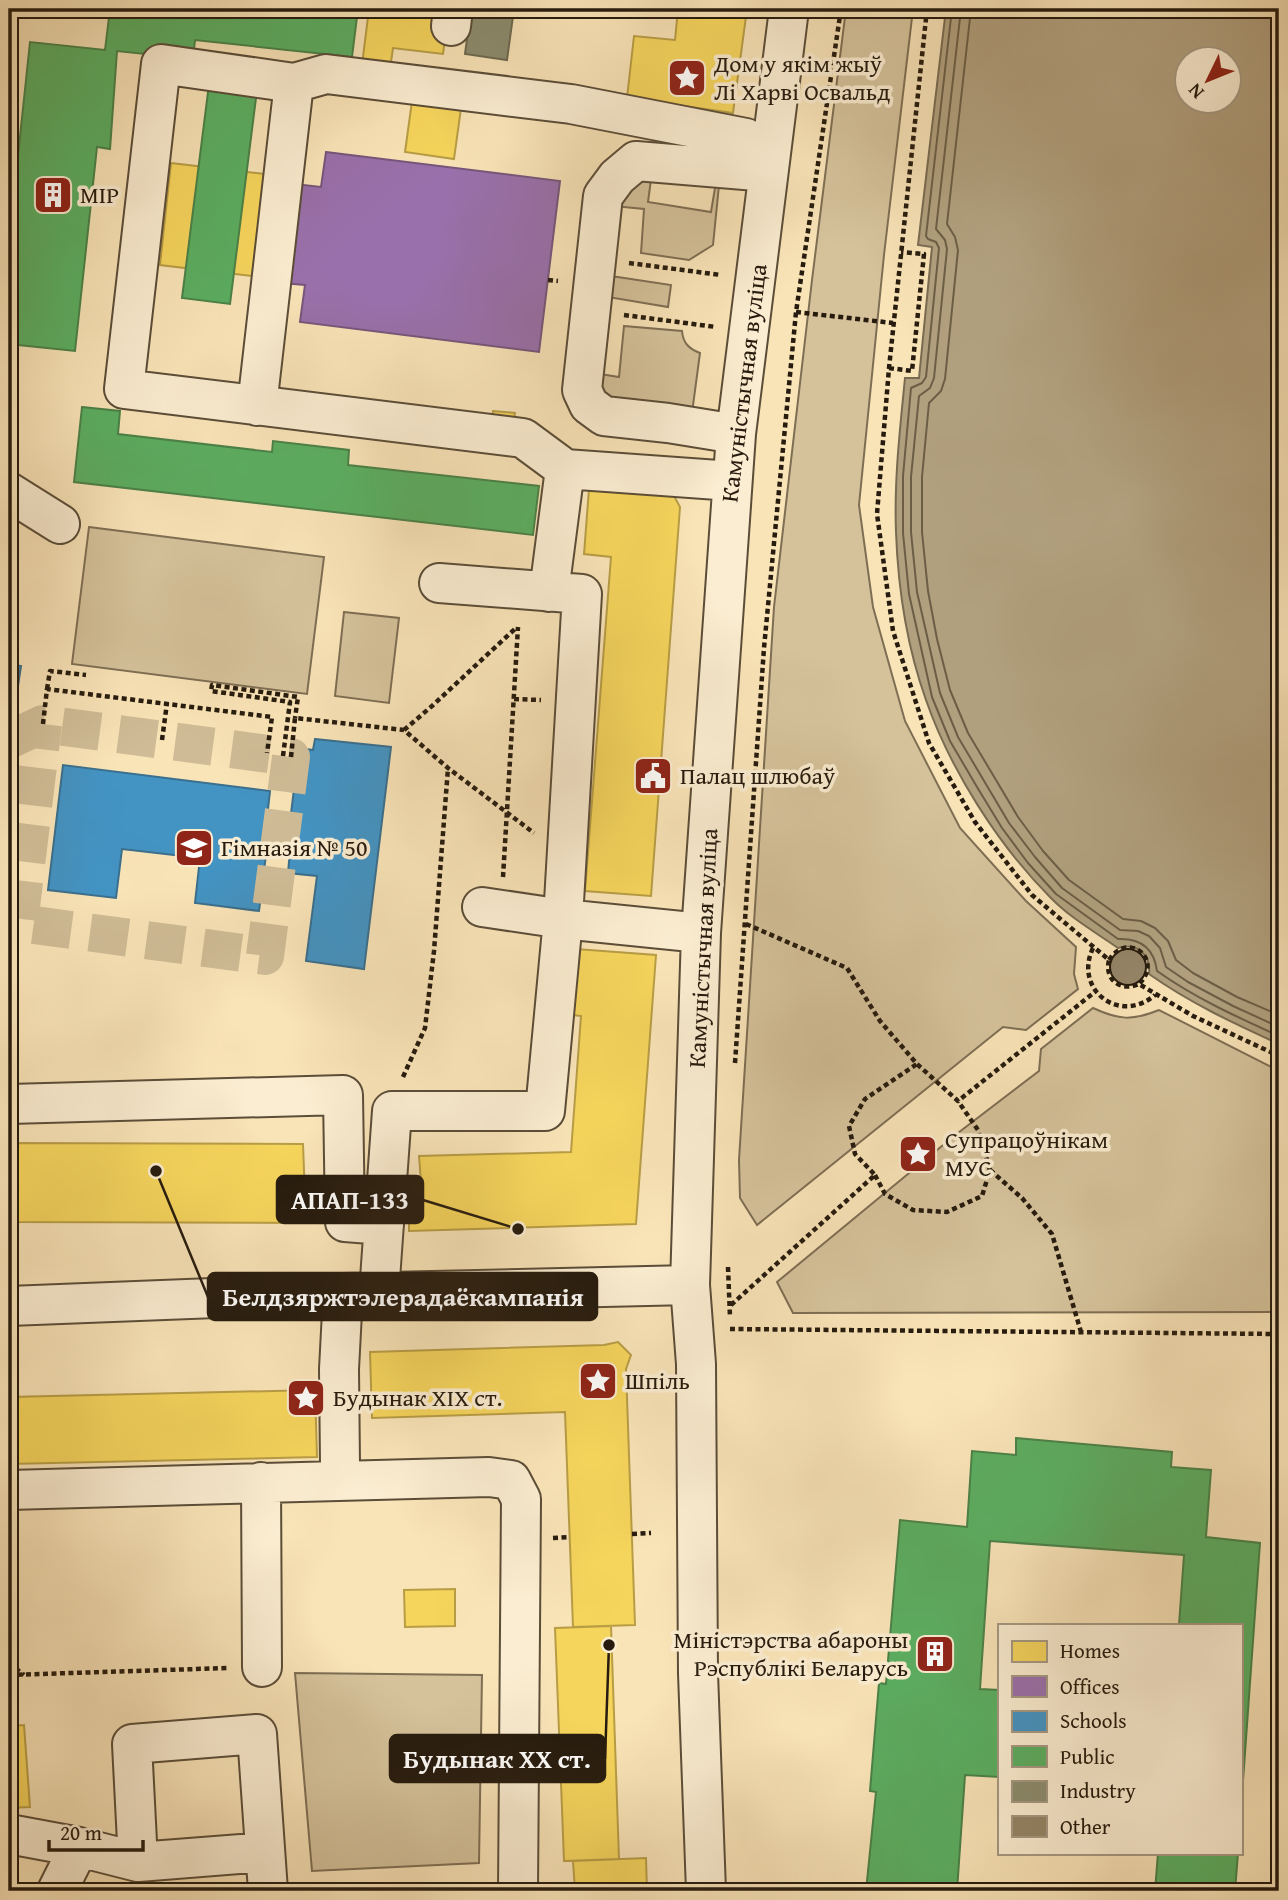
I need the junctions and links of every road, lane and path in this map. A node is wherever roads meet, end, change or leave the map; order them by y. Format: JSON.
{"nodes":[{"id":1,"x":789,"y":9,"type":"edge"},
{"id":2,"x":841,"y":9,"type":"edge"},
{"id":3,"x":927,"y":9,"type":"edge"},
{"id":4,"x":294,"y":83,"type":"junction"},
{"id":5,"x":746,"y":138,"type":"dead end"},
{"id":6,"x":768,"y":172,"type":"junction"},
{"id":7,"x":901,"y":252,"type":"junction"},
{"id":8,"x":595,"y":258,"type":"junction"},
{"id":9,"x":725,"y":276,"type":"dead end"},
{"id":10,"x":548,"y":280,"type":"dead end"},
{"id":11,"x":558,"y":281,"type":"dead end"},
{"id":12,"x":589,"y":310,"type":"junction"},
{"id":13,"x":796,"y":312,"type":"junction"},
{"id":14,"x":893,"y":323,"type":"junction"},
{"id":15,"x":720,"y":328,"type":"dead end"},
{"id":16,"x":889,"y":368,"type":"junction"},
{"id":17,"x":257,"y":406,"type":"junction"},
{"id":18,"x":736,"y":434,"type":"junction"},
{"id":19,"x":565,"y":468,"type":"junction"},
{"id":20,"x":732,"y":481,"type":"junction"},
{"id":21,"x":9,"y":492,"type":"edge"},
{"id":22,"x":60,"y":524,"type":"dead end"},
{"id":23,"x":439,"y":583,"type":"dead end"},
{"id":24,"x":549,"y":592,"type":"junction"},
{"id":25,"x":518,"y":626,"type":"junction"},
{"id":26,"x":86,"y":675,"type":"dead end"},
{"id":27,"x":47,"y":689,"type":"junction"},
{"id":28,"x":167,"y":704,"type":"junction"},
{"id":29,"x":295,"y":718,"type":"junction"},
{"id":30,"x":43,"y":724,"type":"tunnel mouth"},
{"id":31,"x":404,"y":730,"type":"junction"},
{"id":32,"x":162,"y":740,"type":"dead end"},
{"id":33,"x":267,"y":753,"type":"dead end"},
{"id":34,"x":283,"y":756,"type":"dead end"},
{"id":35,"x":291,"y":757,"type":"dead end"},
{"id":36,"x":448,"y":768,"type":"junction"},
{"id":37,"x":508,"y":813,"type":"junction"},
{"id":38,"x":565,"y":857,"type":"junction"},
{"id":39,"x":492,"y":908,"type":"joint"},
{"id":40,"x":563,"y":919,"type":"junction"},
{"id":41,"x":746,"y":924,"type":"junction"},
{"id":42,"x":701,"y":933,"type":"junction"},
{"id":43,"x":1093,"y":948,"type":"junction"},
{"id":44,"x":1109,"y":960,"type":"junction"},
{"id":45,"x":1139,"y":984,"type":"junction"},
{"id":46,"x":1096,"y":991,"type":"junction"},
{"id":47,"x":1155,"y":995,"type":"junction"},
{"id":48,"x":1279,"y":1056,"type":"edge"},
{"id":49,"x":917,"y":1064,"type":"junction"},
{"id":50,"x":404,"y":1074,"type":"dead end"},
{"id":51,"x":734,"y":1077,"type":"dead end"},
{"id":52,"x":958,"y":1101,"type":"junction"},
{"id":53,"x":9,"y":1104,"type":"edge"},
{"id":54,"x":990,"y":1170,"type":"junction"},
{"id":55,"x":875,"y":1175,"type":"junction"},
{"id":56,"x":384,"y":1225,"type":"junction"},
{"id":57,"x":728,"y":1266,"type":"dead end"},
{"id":58,"x":690,"y":1284,"type":"junction"},
{"id":59,"x":361,"y":1293,"type":"junction"},
{"id":60,"x":9,"y":1306,"type":"edge"},
{"id":61,"x":730,"y":1329,"type":"dead end"},
{"id":62,"x":1080,"y":1332,"type":"junction"},
{"id":63,"x":1279,"y":1334,"type":"edge"},
{"id":64,"x":344,"y":1480,"type":"junction"},
{"id":65,"x":261,"y":1482,"type":"junction"},
{"id":66,"x":9,"y":1490,"type":"edge"},
{"id":67,"x":652,"y":1533,"type":"dead end"},
{"id":68,"x":632,"y":1534,"type":"dead end"},
{"id":69,"x":9,"y":1663,"type":"edge"},
{"id":70,"x":262,"y":1667,"type":"dead end"},
{"id":71,"x":24,"y":1675,"type":"dead end"},
{"id":72,"x":9,"y":1834,"type":"edge"},
{"id":73,"x":79,"y":1847,"type":"junction"},
{"id":74,"x":265,"y":1852,"type":"junction"},
{"id":75,"x":138,"y":1862,"type":"junction"},
{"id":76,"x":57,"y":1891,"type":"edge"},
{"id":77,"x":268,"y":1891,"type":"edge"},
{"id":78,"x":518,"y":1891,"type":"edge"},
{"id":79,"x":706,"y":1891,"type":"edge"}],
"edges":[{"from":1,"to":6,"type":"street","name":"Камуністычная вуліца"},
{"from":2,"to":13,"type":"path"},
{"from":3,"to":7,"type":"path"},
{"from":4,"to":5,"type":"street"},
{"from":4,"to":17,"type":"street"},
{"from":4,"to":17,"type":"street"},
{"from":6,"to":8,"type":"street"},
{"from":6,"to":18,"type":"street","name":"Камуністычная вуліца"},
{"from":7,"to":14,"type":"path"},
{"from":7,"to":16,"type":"path"},
{"from":8,"to":9,"type":"path"},
{"from":8,"to":12,"type":"street"},
{"from":10,"to":11,"type":"path"},
{"from":12,"to":15,"type":"path"},
{"from":12,"to":18,"type":"street"},
{"from":13,"to":14,"type":"path"},
{"from":13,"to":41,"type":"path"},
{"from":14,"to":16,"type":"path"},
{"from":16,"to":43,"type":"path"},
{"from":17,"to":19,"type":"street"},
{"from":18,"to":20,"type":"street","name":"Камуністычная вуліца"},
{"from":19,"to":20,"type":"street"},
{"from":19,"to":24,"type":"street"},
{"from":20,"to":42,"type":"street","name":"Камуністычная вуліца"},
{"from":21,"to":22,"type":"street"},
{"from":23,"to":24,"type":"street"},
{"from":24,"to":25,"type":"path"},
{"from":24,"to":38,"type":"street"},
{"from":25,"to":31,"type":"path"},
{"from":25,"to":37,"type":"path"},
{"from":26,"to":27,"type":"path"},
{"from":27,"to":28,"type":"path"},
{"from":27,"to":30,"type":"path"},
{"from":28,"to":32,"type":"path"},
{"from":28,"to":33,"type":"path"},
{"from":29,"to":31,"type":"path"},
{"from":29,"to":34,"type":"path"},
{"from":29,"to":35,"type":"path"},
{"from":31,"to":36,"type":"path"},
{"from":36,"to":37,"type":"path"},
{"from":36,"to":50,"type":"path"},
{"from":37,"to":38,"type":"path"},
{"from":37,"to":39,"type":"path"},
{"from":38,"to":40,"type":"street"},
{"from":39,"to":40,"type":"street"},
{"from":40,"to":42,"type":"street"},
{"from":40,"to":56,"type":"street"},
{"from":41,"to":49,"type":"path"},
{"from":41,"to":51,"type":"path"},
{"from":42,"to":58,"type":"street","name":"Камуністычная вуліца"},
{"from":43,"to":44,"type":"path"},
{"from":43,"to":46,"type":"path"},
{"from":44,"to":45,"type":"path"},
{"from":44,"to":45,"type":"path"},
{"from":45,"to":47,"type":"path"},
{"from":46,"to":47,"type":"path"},
{"from":46,"to":52,"type":"path"},
{"from":47,"to":48,"type":"path"},
{"from":49,"to":52,"type":"path"},
{"from":49,"to":55,"type":"path"},
{"from":52,"to":54,"type":"path"},
{"from":53,"to":56,"type":"street"},
{"from":54,"to":55,"type":"path"},
{"from":54,"to":62,"type":"path"},
{"from":55,"to":57,"type":"path"},
{"from":56,"to":59,"type":"street"},
{"from":58,"to":59,"type":"street"},
{"from":58,"to":79,"type":"street","name":"Камуністычная вуліца"},
{"from":59,"to":60,"type":"street"},
{"from":59,"to":64,"type":"street"},
{"from":61,"to":62,"type":"path"},
{"from":62,"to":63,"type":"path"},
{"from":64,"to":65,"type":"street"},
{"from":64,"to":78,"type":"street"},
{"from":65,"to":66,"type":"street"},
{"from":65,"to":70,"type":"street"},
{"from":67,"to":68,"type":"path"},
{"from":69,"to":71,"type":"path"},
{"from":72,"to":73,"type":"street"},
{"from":73,"to":75,"type":"street"},
{"from":73,"to":76,"type":"street"},
{"from":74,"to":75,"type":"street"},
{"from":74,"to":75,"type":"street"},
{"from":74,"to":77,"type":"street"}]}
